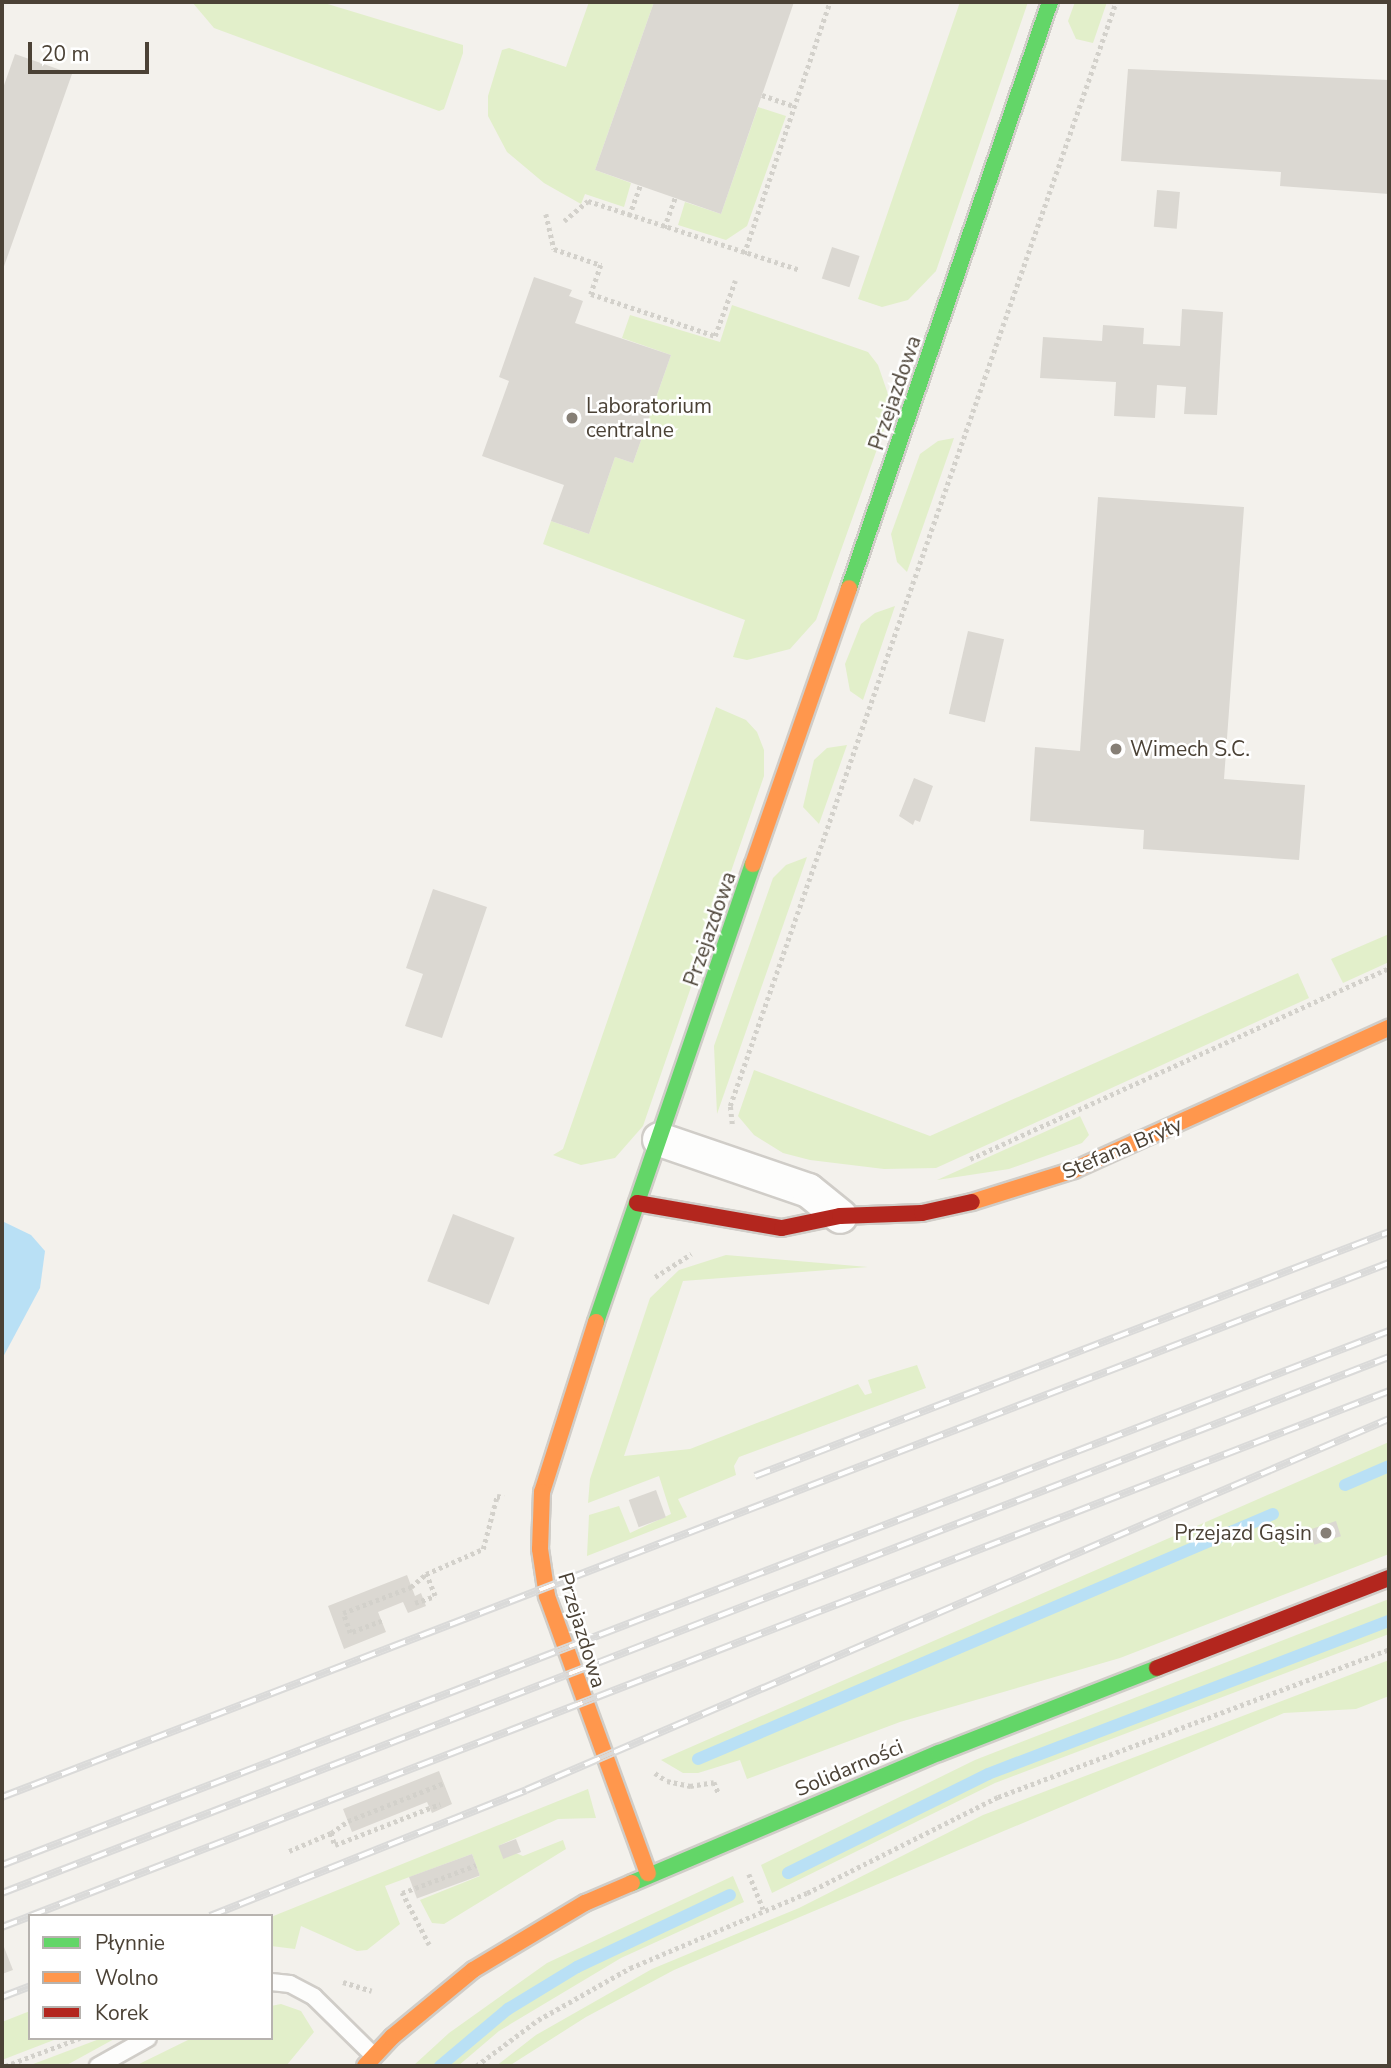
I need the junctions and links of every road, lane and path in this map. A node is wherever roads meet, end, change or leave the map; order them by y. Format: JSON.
{"nodes":[{"id":1,"x":830,"y":2,"type":"edge"},
{"id":2,"x":1050,"y":2,"type":"edge"},
{"id":3,"x":1116,"y":2,"type":"edge"},
{"id":4,"x":762,"y":95,"type":"dead end"},
{"id":5,"x":794,"y":106,"type":"junction"},
{"id":6,"x":640,"y":186,"type":"dead end"},
{"id":7,"x":675,"y":198,"type":"dead end"},
{"id":8,"x":546,"y":214,"type":"dead end"},
{"id":9,"x":629,"y":216,"type":"junction"},
{"id":10,"x":564,"y":221,"type":"dead end"},
{"id":11,"x":663,"y":228,"type":"junction"},
{"id":12,"x":744,"y":254,"type":"junction"},
{"id":13,"x":800,"y":270,"type":"dead end"},
{"id":14,"x":735,"y":281,"type":"dead end"},
{"id":15,"x":1389,"y":968,"type":"edge"},
{"id":16,"x":1389,"y":1028,"type":"edge"},
{"id":17,"x":738,"y":1133,"type":"dead end"},
{"id":18,"x":659,"y":1139,"type":"junction"},
{"id":19,"x":964,"y":1161,"type":"dead end"},
{"id":20,"x":637,"y":1203,"type":"junction"},
{"id":21,"x":839,"y":1216,"type":"junction"},
{"id":22,"x":542,"y":1500,"type":"junction"},
{"id":23,"x":426,"y":1574,"type":"junction"},
{"id":24,"x":1389,"y":1578,"type":"edge"},
{"id":25,"x":415,"y":1603,"type":"dead end"},
{"id":26,"x":382,"y":1621,"type":"dead end"},
{"id":27,"x":1389,"y":1649,"type":"edge"},
{"id":28,"x":660,"y":1778,"type":"dead end"},
{"id":29,"x":443,"y":1783,"type":"dead end"},
{"id":30,"x":718,"y":1792,"type":"dead end"},
{"id":31,"x":440,"y":1804,"type":"dead end"},
{"id":32,"x":331,"y":1833,"type":"junction"},
{"id":33,"x":289,"y":1851,"type":"dead end"},
{"id":34,"x":476,"y":1866,"type":"dead end"},
{"id":35,"x":748,"y":1871,"type":"dead end"},
{"id":36,"x":648,"y":1873,"type":"junction"},
{"id":37,"x":763,"y":1909,"type":"junction"},
{"id":38,"x":429,"y":1945,"type":"dead end"},
{"id":39,"x":273,"y":1982,"type":"edge"},
{"id":40,"x":75,"y":2040,"type":"edge"},
{"id":41,"x":144,"y":2040,"type":"edge"},
{"id":42,"x":370,"y":2061,"type":"edge"},
{"id":43,"x":5,"y":2066,"type":"edge"},
{"id":44,"x":98,"y":2066,"type":"edge"},
{"id":45,"x":476,"y":2066,"type":"edge"}],
"edges":[{"from":1,"to":5,"type":"path"},
{"from":2,"to":18,"type":"street","name":"Przejazdowa"},
{"from":3,"to":17,"type":"path"},
{"from":4,"to":5,"type":"path"},
{"from":5,"to":12,"type":"path"},
{"from":6,"to":9,"type":"path"},
{"from":7,"to":11,"type":"path"},
{"from":8,"to":14,"type":"path"},
{"from":9,"to":10,"type":"path"},
{"from":9,"to":11,"type":"path"},
{"from":11,"to":12,"type":"path"},
{"from":12,"to":13,"type":"path"},
{"from":15,"to":19,"type":"path"},
{"from":16,"to":21,"type":"street","name":"Stefana Bryły"},
{"from":18,"to":20,"type":"street","name":"Przejazdowa"},
{"from":18,"to":21,"type":"street"},
{"from":20,"to":21,"type":"street","name":"Stefana Bryły"},
{"from":20,"to":22,"type":"street","name":"Przejazdowa"},
{"from":22,"to":23,"type":"path"},
{"from":22,"to":36,"type":"street","name":"Przejazdowa"},
{"from":23,"to":25,"type":"path"},
{"from":23,"to":26,"type":"path"},
{"from":24,"to":36,"type":"street","name":"Solidarności"},
{"from":27,"to":37,"type":"path"},
{"from":28,"to":30,"type":"path"},
{"from":29,"to":32,"type":"path"},
{"from":31,"to":32,"type":"path"},
{"from":32,"to":33,"type":"path"},
{"from":34,"to":38,"type":"path"},
{"from":35,"to":37,"type":"path"},
{"from":36,"to":42,"type":"street","name":"Solidarności"},
{"from":37,"to":45,"type":"path"},
{"from":39,"to":42,"type":"lane"},
{"from":40,"to":43,"type":"path"},
{"from":41,"to":44,"type":"lane"}]}
